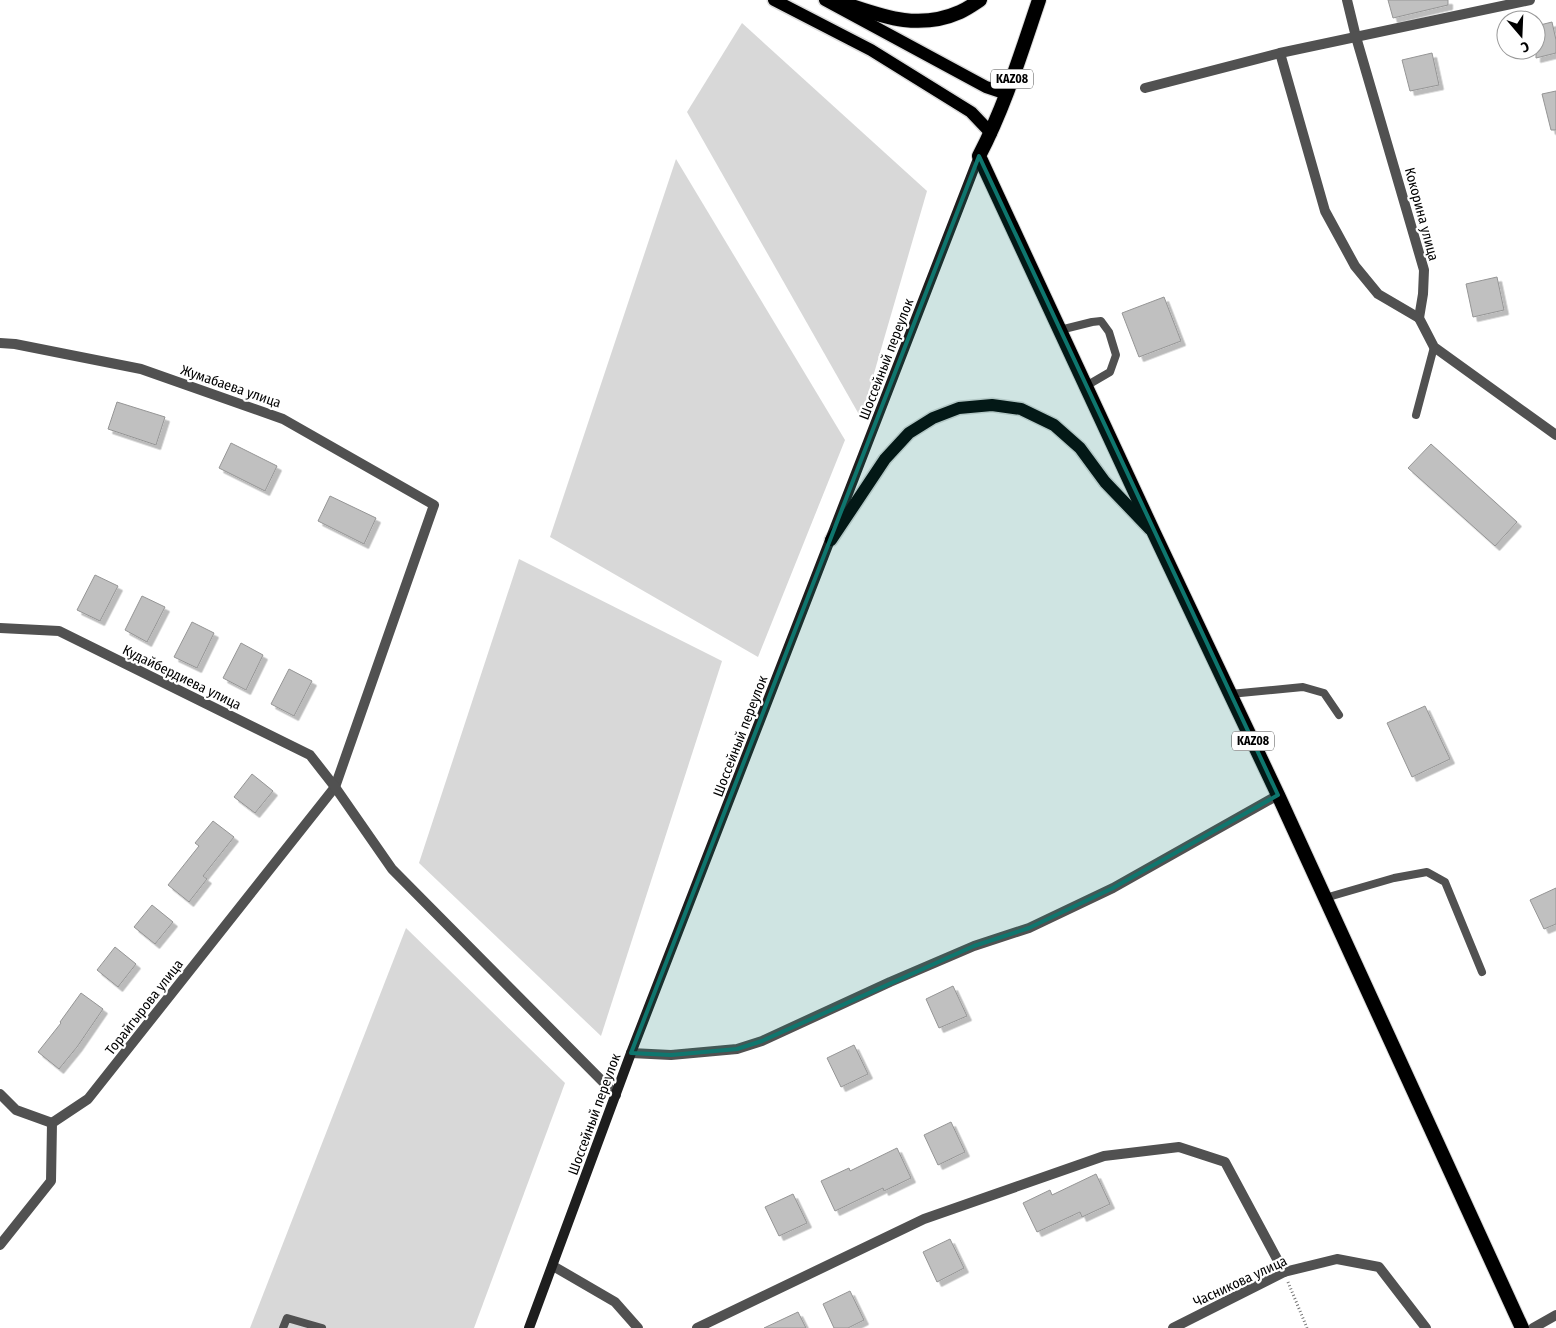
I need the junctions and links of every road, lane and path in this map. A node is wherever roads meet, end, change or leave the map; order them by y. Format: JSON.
{"nodes":[{"id":1,"x":774,"y":0,"type":"edge"},
{"id":2,"x":826,"y":0,"type":"edge"},
{"id":3,"x":834,"y":0,"type":"edge"},
{"id":4,"x":980,"y":0,"type":"edge"},
{"id":5,"x":1038,"y":0,"type":"edge"},
{"id":6,"x":1347,"y":0,"type":"edge"},
{"id":7,"x":1530,"y":0,"type":"edge"},
{"id":8,"x":1356,"y":37,"type":"junction"},
{"id":9,"x":1280,"y":53,"type":"junction"},
{"id":10,"x":1145,"y":88,"type":"dead end"},
{"id":11,"x":1007,"y":94,"type":"junction"},
{"id":12,"x":992,"y":133,"type":"junction"},
{"id":13,"x":980,"y":156,"type":"junction"},
{"id":14,"x":1419,"y":318,"type":"junction"},
{"id":15,"x":1060,"y":330,"type":"junction"},
{"id":16,"x":0,"y":343,"type":"edge"},
{"id":17,"x":1434,"y":348,"type":"junction"},
{"id":18,"x":1086,"y":386,"type":"junction"},
{"id":19,"x":1416,"y":414,"type":"dead end"},
{"id":20,"x":1556,"y":435,"type":"edge"},
{"id":21,"x":434,"y":505,"type":"joint"},
{"id":22,"x":1154,"y":532,"type":"junction"},
{"id":23,"x":831,"y":540,"type":"junction"},
{"id":24,"x":0,"y":628,"type":"edge"},
{"id":25,"x":1230,"y":694,"type":"junction"},
{"id":26,"x":1339,"y":715,"type":"dead end"},
{"id":27,"x":335,"y":787,"type":"junction"},
{"id":28,"x":1278,"y":795,"type":"junction"},
{"id":29,"x":1325,"y":898,"type":"junction"},
{"id":30,"x":1482,"y":972,"type":"dead end"},
{"id":31,"x":631,"y":1053,"type":"junction"},
{"id":32,"x":0,"y":1094,"type":"edge"},
{"id":33,"x":616,"y":1095,"type":"junction"},
{"id":34,"x":52,"y":1123,"type":"junction"},
{"id":35,"x":0,"y":1245,"type":"edge"},
{"id":36,"x":553,"y":1266,"type":"junction"},
{"id":37,"x":1284,"y":1272,"type":"junction"},
{"id":38,"x":1556,"y":1315,"type":"edge"},
{"id":39,"x":283,"y":1328,"type":"edge"},
{"id":40,"x":322,"y":1328,"type":"edge"},
{"id":41,"x":529,"y":1328,"type":"edge"},
{"id":42,"x":638,"y":1328,"type":"edge"},
{"id":43,"x":696,"y":1328,"type":"edge"},
{"id":44,"x":1173,"y":1328,"type":"edge"},
{"id":45,"x":1306,"y":1328,"type":"edge"},
{"id":46,"x":1426,"y":1328,"type":"edge"},
{"id":47,"x":1522,"y":1328,"type":"edge"},
{"id":48,"x":1533,"y":1328,"type":"edge"}],
"edges":[{"from":1,"to":12,"type":"main road"},
{"from":2,"to":11,"type":"main road"},
{"from":3,"to":4,"type":"highway"},
{"from":5,"to":11,"type":"highway","number":"KAZ08"},
{"from":6,"to":8,"type":"street","name":"Кокорина улица"},
{"from":7,"to":8,"type":"street"},
{"from":8,"to":9,"type":"street"},
{"from":8,"to":14,"type":"street","name":"Кокорина улица"},
{"from":9,"to":10,"type":"street"},
{"from":9,"to":14,"type":"street"},
{"from":11,"to":12,"type":"highway","number":"KAZ08"},
{"from":12,"to":13,"type":"highway","number":"KAZ08"},
{"from":13,"to":15,"type":"highway","number":"KAZ08"},
{"from":13,"to":23,"type":"main road","name":"Шоссейный переулок"},
{"from":14,"to":17,"type":"street"},
{"from":15,"to":18,"type":"highway","number":"KAZ08"},
{"from":15,"to":18,"type":"lane"},
{"from":16,"to":21,"type":"street","name":"Жумабаева улица"},
{"from":17,"to":19,"type":"lane"},
{"from":17,"to":20,"type":"street"},
{"from":18,"to":22,"type":"highway","number":"KAZ08"},
{"from":21,"to":27,"type":"street","name":"Торайгырова улица"},
{"from":22,"to":23,"type":"main road"},
{"from":22,"to":25,"type":"highway","number":"KAZ08"},
{"from":23,"to":31,"type":"main road","name":"Шоссейный переулок"},
{"from":24,"to":27,"type":"street","name":"Кудайбердиева улица"},
{"from":25,"to":26,"type":"lane"},
{"from":25,"to":28,"type":"highway","number":"KAZ08"},
{"from":27,"to":33,"type":"street","name":"Кудайбердиева улица"},
{"from":27,"to":34,"type":"street","name":"Торайгырова улица"},
{"from":28,"to":29,"type":"highway","number":"KAZ08"},
{"from":28,"to":31,"type":"street"},
{"from":29,"to":30,"type":"lane"},
{"from":29,"to":47,"type":"highway","number":"KAZ08"},
{"from":31,"to":33,"type":"main road","name":"Шоссейный переулок"},
{"from":32,"to":34,"type":"street"},
{"from":33,"to":36,"type":"main road","name":"Шоссейный переулок"},
{"from":34,"to":35,"type":"street"},
{"from":36,"to":41,"type":"main road","name":"Шоссейный переулок"},
{"from":36,"to":42,"type":"street"},
{"from":37,"to":43,"type":"street"},
{"from":37,"to":44,"type":"street","name":"Часникова улица"},
{"from":37,"to":45,"type":"path"},
{"from":37,"to":46,"type":"street","name":"Часникова улица"},
{"from":38,"to":48,"type":"street"},
{"from":39,"to":40,"type":"lane"}]}
